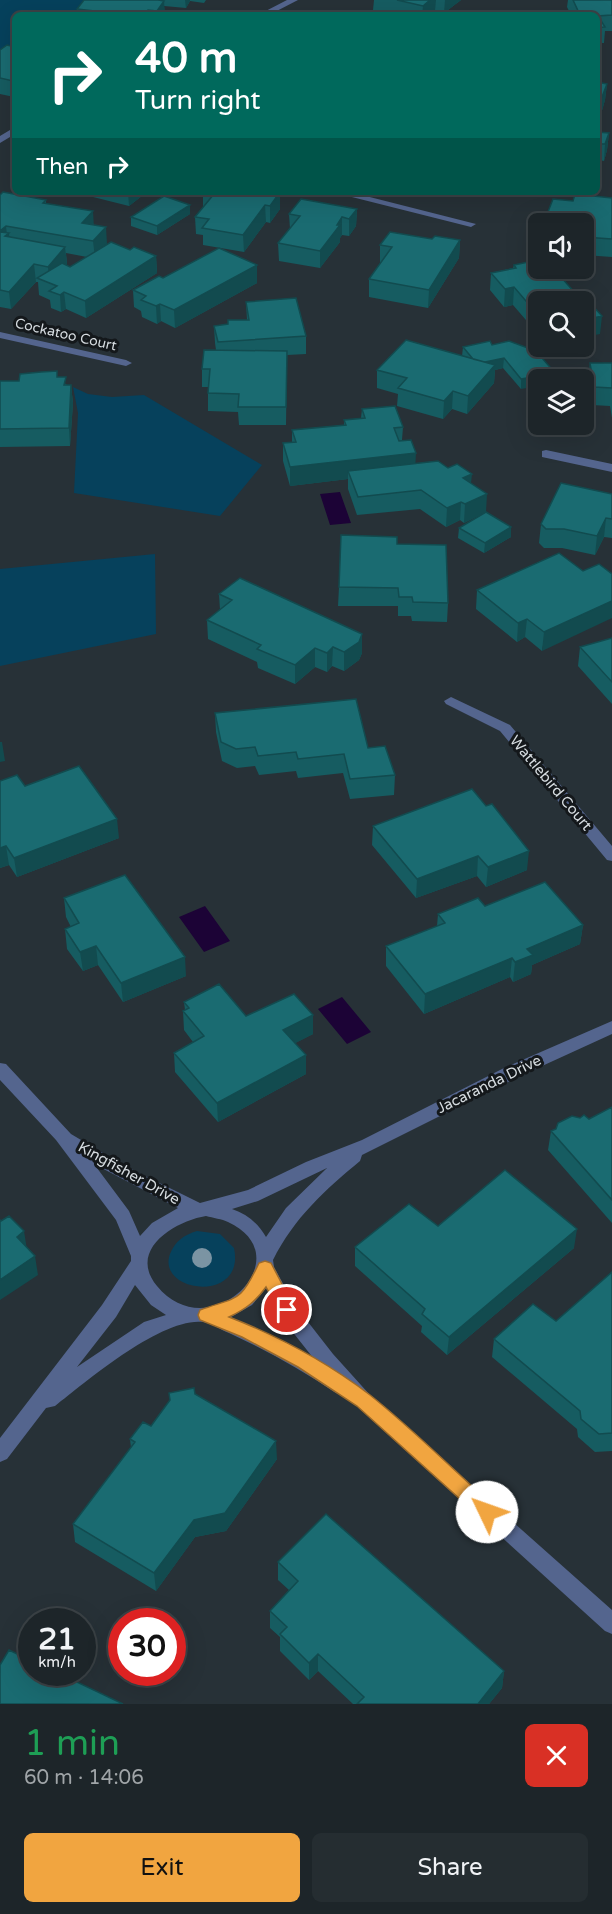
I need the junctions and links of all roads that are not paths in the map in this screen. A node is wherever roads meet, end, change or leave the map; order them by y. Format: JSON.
{"nodes":[{"id":1,"x":294,"y":0,"type":"edge"},
{"id":2,"x":268,"y":12,"type":"edge"},
{"id":3,"x":350,"y":195,"type":"edge"},
{"id":4,"x":471,"y":224,"type":"dead end"},
{"id":5,"x":0,"y":335,"type":"edge"},
{"id":6,"x":126,"y":363,"type":"dead end"},
{"id":7,"x":546,"y":454,"type":"dead end"},
{"id":8,"x":612,"y":468,"type":"edge"},
{"id":9,"x":450,"y":701,"type":"dead end"},
{"id":10,"x":612,"y":856,"type":"edge"},
{"id":11,"x":612,"y":1027,"type":"edge"},
{"id":12,"x":0,"y":1069,"type":"edge"},
{"id":13,"x":62,"y":1135,"type":"junction"},
{"id":14,"x":368,"y":1145,"type":"junction"},
{"id":15,"x":202,"y":1209,"type":"junction"},
{"id":16,"x":140,"y":1259,"type":"junction"},
{"id":17,"x":266,"y":1262,"type":"junction"},
{"id":18,"x":199,"y":1315,"type":"junction"},
{"id":19,"x":363,"y":1401,"type":"junction"},
{"id":20,"x":32,"y":1413,"type":"junction"},
{"id":21,"x":0,"y":1453,"type":"edge"},
{"id":22,"x":612,"y":1624,"type":"edge"}],
"edges":[{"from":1,"to":2,"type":"street"},
{"from":3,"to":4,"type":"street"},
{"from":5,"to":6,"type":"street","name":"Cockatoo Court"},
{"from":7,"to":8,"type":"street"},
{"from":9,"to":10,"type":"street","name":"Wattlebird Court"},
{"from":11,"to":14,"type":"street","name":"Jacaranda Drive"},
{"from":12,"to":13,"type":"street","name":"Kingfisher Drive"},
{"from":13,"to":15,"type":"street","name":"Kingfisher Drive"},
{"from":13,"to":16,"type":"street","name":"Kingfisher Drive"},
{"from":14,"to":15,"type":"street","name":"Jacaranda Drive"},
{"from":14,"to":17,"type":"street","name":"Jacaranda Drive"},
{"from":15,"to":16,"type":"street"},
{"from":15,"to":17,"type":"street"},
{"from":16,"to":18,"type":"street"},
{"from":16,"to":20,"type":"street"},
{"from":17,"to":18,"type":"street"},
{"from":17,"to":19,"type":"street"},
{"from":18,"to":19,"type":"street"},
{"from":18,"to":20,"type":"street"},
{"from":19,"to":22,"type":"street"},
{"from":20,"to":21,"type":"street"}]}
